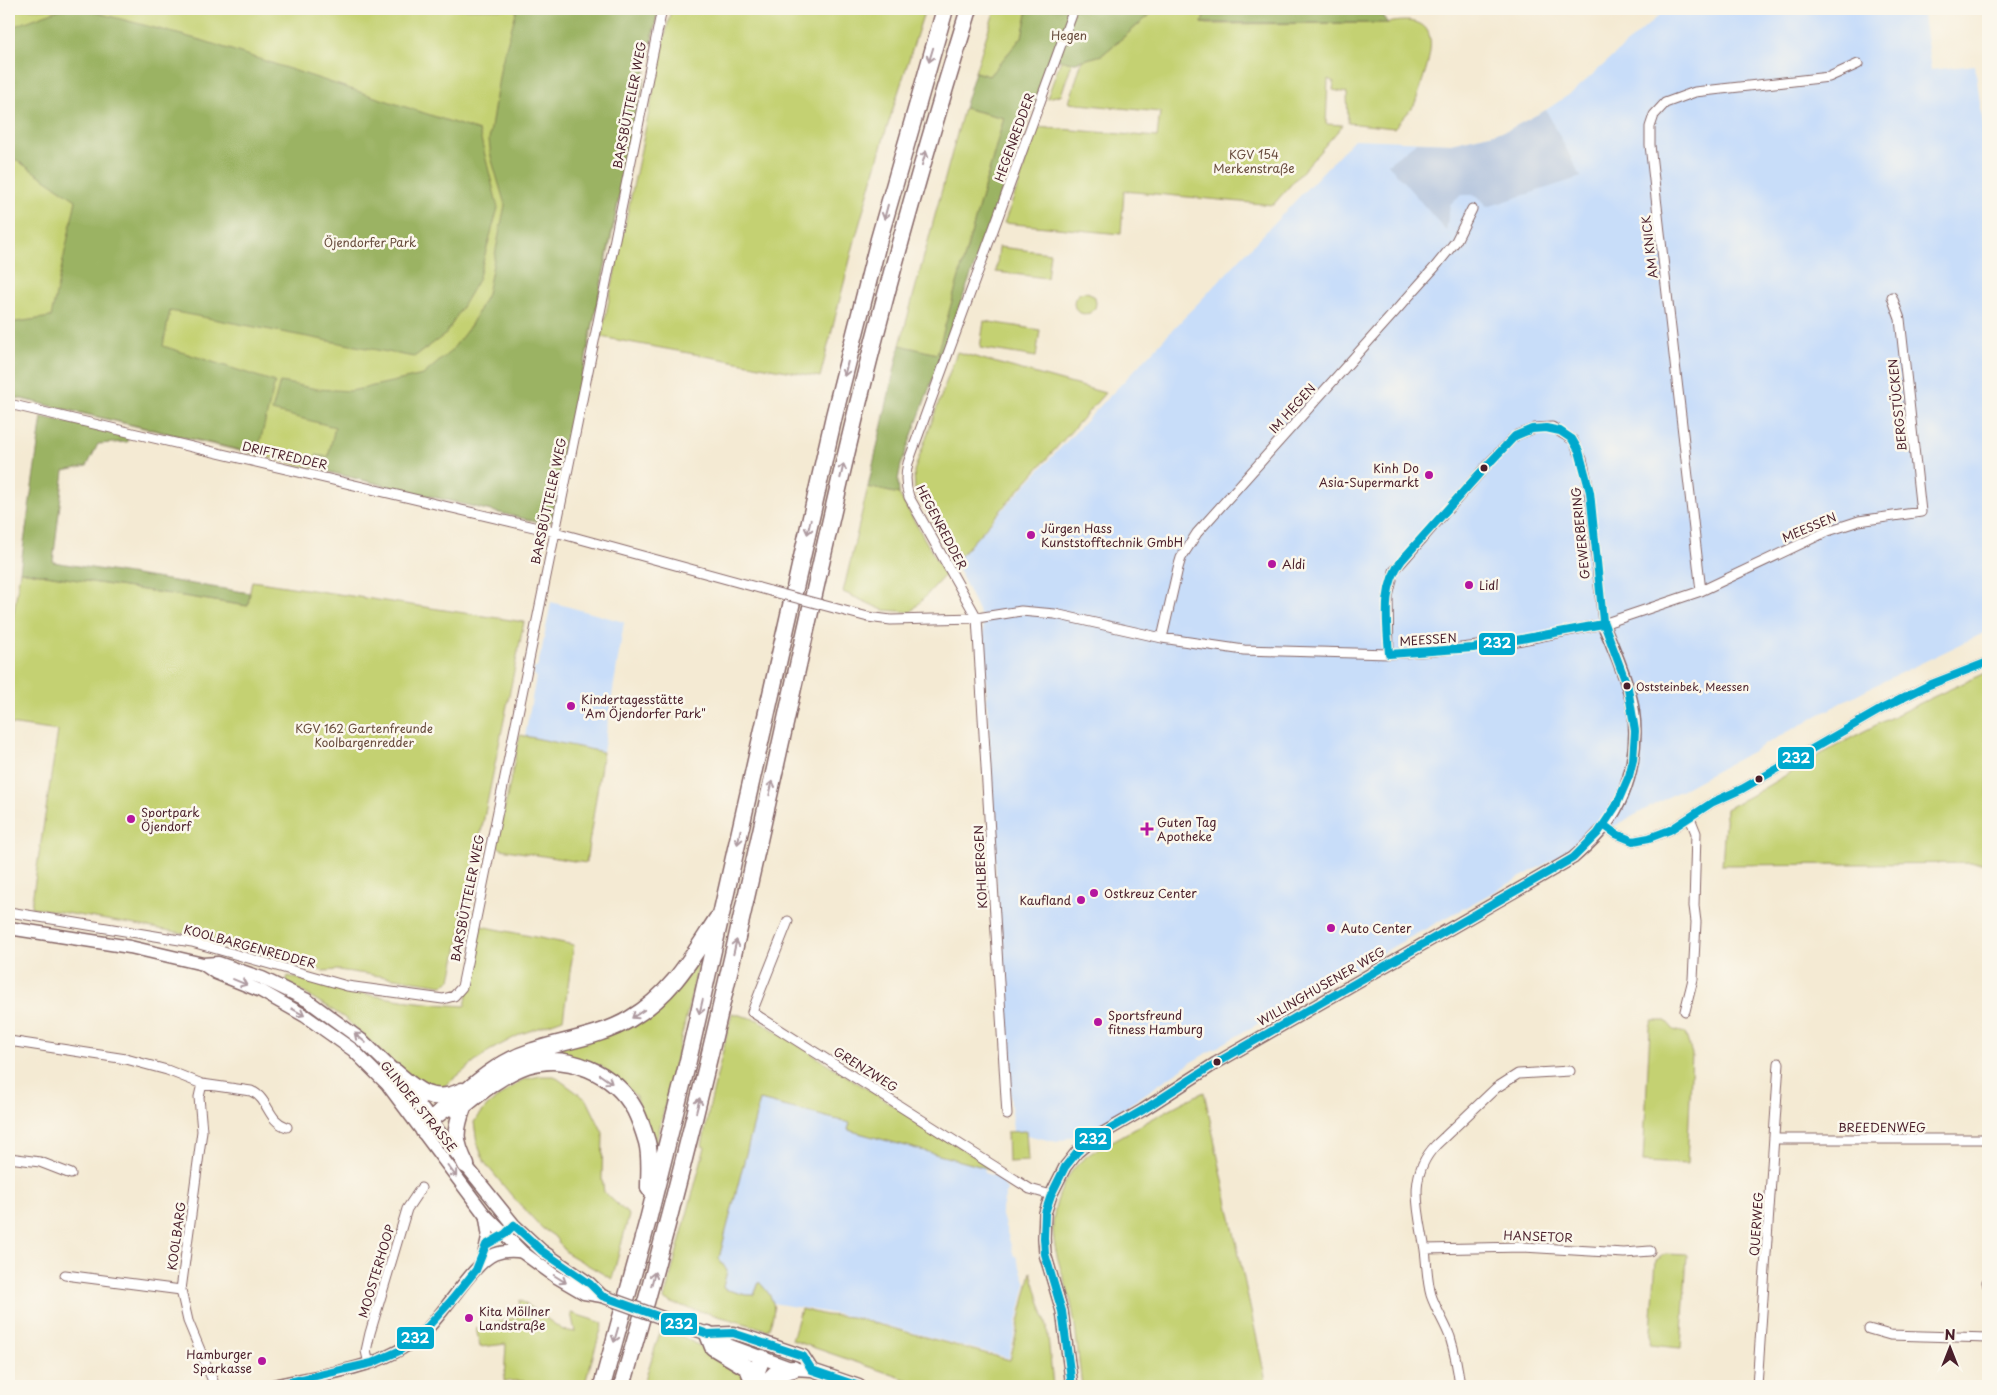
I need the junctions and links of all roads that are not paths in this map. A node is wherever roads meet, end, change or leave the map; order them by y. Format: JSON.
{"nodes":[{"id":1,"x":662,"y":9,"type":"edge"},
{"id":2,"x":945,"y":9,"type":"edge"},
{"id":3,"x":969,"y":9,"type":"edge"},
{"id":4,"x":1074,"y":9,"type":"edge"},
{"id":5,"x":1858,"y":64,"type":"dead end"},
{"id":6,"x":1472,"y":209,"type":"dead end"},
{"id":7,"x":1892,"y":296,"type":"dead end"},
{"id":8,"x":9,"y":404,"type":"edge"},
{"id":9,"x":1921,"y":512,"type":"joint"},
{"id":10,"x":555,"y":532,"type":"junction"},
{"id":11,"x":1701,"y":590,"type":"junction"},
{"id":12,"x":977,"y":618,"type":"junction"},
{"id":13,"x":1603,"y":624,"type":"junction"},
{"id":14,"x":1162,"y":638,"type":"junction"},
{"id":15,"x":1389,"y":654,"type":"junction"},
{"id":16,"x":1988,"y":662,"type":"edge"},
{"id":17,"x":1690,"y":818,"type":"junction"},
{"id":18,"x":1605,"y":826,"type":"junction"},
{"id":19,"x":724,"y":909,"type":"junction"},
{"id":20,"x":9,"y":912,"type":"edge"},
{"id":21,"x":788,"y":922,"type":"dead end"},
{"id":22,"x":9,"y":928,"type":"edge"},
{"id":23,"x":203,"y":964,"type":"junction"},
{"id":24,"x":454,"y":996,"type":"joint"},
{"id":25,"x":1685,"y":1010,"type":"dead end"},
{"id":26,"x":9,"y":1041,"type":"edge"},
{"id":27,"x":1779,"y":1063,"type":"dead end"},
{"id":28,"x":1570,"y":1071,"type":"dead end"},
{"id":29,"x":395,"y":1072,"type":"junction"},
{"id":30,"x":202,"y":1084,"type":"junction"},
{"id":31,"x":471,"y":1086,"type":"junction"},
{"id":32,"x":463,"y":1107,"type":"junction"},
{"id":33,"x":1007,"y":1115,"type":"dead end"},
{"id":34,"x":430,"y":1126,"type":"junction"},
{"id":35,"x":287,"y":1127,"type":"dead end"},
{"id":36,"x":1775,"y":1139,"type":"junction"},
{"id":37,"x":1988,"y":1139,"type":"edge"},
{"id":38,"x":9,"y":1158,"type":"edge"},
{"id":39,"x":466,"y":1165,"type":"junction"},
{"id":40,"x":70,"y":1174,"type":"dead end"},
{"id":41,"x":420,"y":1188,"type":"dead end"},
{"id":42,"x":1050,"y":1194,"type":"junction"},
{"id":43,"x":485,"y":1215,"type":"junction"},
{"id":44,"x":648,"y":1220,"type":"junction"},
{"id":45,"x":514,"y":1225,"type":"junction"},
{"id":46,"x":505,"y":1234,"type":"junction"},
{"id":47,"x":486,"y":1245,"type":"junction"},
{"id":48,"x":1425,"y":1249,"type":"junction"},
{"id":49,"x":1650,"y":1251,"type":"dead end"},
{"id":50,"x":522,"y":1252,"type":"junction"},
{"id":51,"x":496,"y":1254,"type":"junction"},
{"id":52,"x":482,"y":1262,"type":"junction"},
{"id":53,"x":65,"y":1275,"type":"dead end"},
{"id":54,"x":181,"y":1290,"type":"junction"},
{"id":55,"x":602,"y":1296,"type":"junction"},
{"id":56,"x":1869,"y":1329,"type":"dead end"},
{"id":57,"x":708,"y":1334,"type":"junction"},
{"id":58,"x":1988,"y":1338,"type":"edge"},
{"id":59,"x":635,"y":1343,"type":"junction"},
{"id":60,"x":770,"y":1353,"type":"junction"},
{"id":61,"x":369,"y":1364,"type":"junction"},
{"id":62,"x":793,"y":1369,"type":"junction"},
{"id":63,"x":812,"y":1370,"type":"junction"},
{"id":64,"x":757,"y":1385,"type":"edge"},
{"id":65,"x":215,"y":1386,"type":"edge"},
{"id":66,"x":272,"y":1386,"type":"edge"},
{"id":67,"x":602,"y":1386,"type":"edge"},
{"id":68,"x":622,"y":1386,"type":"edge"},
{"id":69,"x":630,"y":1386,"type":"edge"},
{"id":70,"x":859,"y":1386,"type":"edge"},
{"id":71,"x":1072,"y":1386,"type":"edge"},
{"id":72,"x":1460,"y":1386,"type":"edge"},
{"id":73,"x":1757,"y":1386,"type":"edge"}],
"edges":[{"from":1,"to":10,"type":"street","name":"BARSBÜTTELER WEG"},
{"from":2,"to":19,"type":"highway","one_way":true},
{"from":59,"to":3,"type":"highway","one_way":true},
{"from":4,"to":12,"type":"street","name":"HEGENREDDER"},
{"from":5,"to":11,"type":"street","name":"AM KNICK"},
{"from":6,"to":14,"type":"street","name":"IM HEGEN"},
{"from":7,"to":9,"type":"street","name":"BERGSTÜCKEN"},
{"from":8,"to":10,"type":"street","name":"DRIFTREDDER"},
{"from":9,"to":11,"type":"street","name":"MEESSEN"},
{"from":10,"to":12,"type":"street","bridge":true},
{"from":10,"to":24,"type":"street","name":"BARSBÜTTELER WEG"},
{"from":11,"to":13,"type":"street","name":"MEESSEN"},
{"from":12,"to":14,"type":"street","name":"MEESSEN"},
{"from":12,"to":33,"type":"street","name":"KOHLBERGEN"},
{"from":13,"to":15,"type":"street","name":"MEESSEN"},
{"from":13,"to":15,"type":"street","name":"GEWERBERING"},
{"from":13,"to":18,"type":"street","name":"WILLINGHUSENER WEG"},
{"from":14,"to":15,"type":"street","name":"MEESSEN"},
{"from":16,"to":17,"type":"street"},
{"from":17,"to":18,"type":"street"},
{"from":17,"to":25,"type":"street"},
{"from":18,"to":42,"type":"street","name":"WILLINGHUSENER WEG"},
{"from":19,"to":31,"type":"highway","one_way":true},
{"from":19,"to":44,"type":"highway","one_way":true},
{"from":20,"to":24,"type":"street","name":"KOOLBARGENREDDER"},
{"from":21,"to":42,"type":"street","name":"GRENZWEG"},
{"from":22,"to":23,"type":"main road","name":"GLINDER STRASSE"},
{"from":29,"to":23,"type":"main road","name":"GLINDER STRASSE","one_way":true},
{"from":23,"to":34,"type":"main road","name":"GLINDER STRASSE","one_way":true},
{"from":26,"to":30,"type":"street"},
{"from":27,"to":36,"type":"street","name":"QUERWEG"},
{"from":28,"to":48,"type":"street"},
{"from":29,"to":31,"type":"highway"},
{"from":29,"to":34,"type":"main road","name":"GLINDER STRASSE"},
{"from":30,"to":35,"type":"street"},
{"from":30,"to":54,"type":"street","name":"KOOLBARG"},
{"from":31,"to":34,"type":"highway"},
{"from":32,"to":34,"type":"highway"},
{"from":32,"to":39,"type":"highway"},
{"from":32,"to":44,"type":"highway","one_way":true},
{"from":34,"to":39,"type":"main road","name":"GLINDER STRASSE"},
{"from":34,"to":43,"type":"main road","name":"GLINDER STRASSE","one_way":true},
{"from":36,"to":37,"type":"street","name":"BREEDENWEG"},
{"from":36,"to":73,"type":"street","name":"QUERWEG"},
{"from":38,"to":40,"type":"street"},
{"from":39,"to":45,"type":"main road","name":"GLINDER STRASSE"},
{"from":41,"to":61,"type":"street","name":"MOOSTERHOOP"},
{"from":42,"to":71,"type":"street","name":"WILLINGHUSENER WEG"},
{"from":43,"to":46,"type":"main road","name":"GLINDER STRASSE"},
{"from":43,"to":47,"type":"street"},
{"from":44,"to":67,"type":"highway","one_way":true},
{"from":45,"to":46,"type":"street"},
{"from":45,"to":55,"type":"main road","name":"GLINDER STRASSE"},
{"from":46,"to":47,"type":"street"},
{"from":46,"to":50,"type":"main road","name":"GLINDER STRASSE"},
{"from":46,"to":51,"type":"street"},
{"from":47,"to":52,"type":"street"},
{"from":48,"to":49,"type":"street","name":"HANSETOR"},
{"from":48,"to":72,"type":"street"},
{"from":50,"to":51,"type":"street"},
{"from":50,"to":55,"type":"main road","name":"GLINDER STRASSE","one_way":true},
{"from":51,"to":52,"type":"street"},
{"from":52,"to":61,"type":"street"},
{"from":53,"to":54,"type":"street"},
{"from":54,"to":65,"type":"street","name":"KOOLBARG"},
{"from":55,"to":57,"type":"main road","name":"GLINDER STRASSE","bridge":true},
{"from":56,"to":58,"type":"street"},
{"from":57,"to":60,"type":"main road","name":"GLINDER STRASSE"},
{"from":57,"to":64,"type":"highway"},
{"from":59,"to":68,"type":"highway"},
{"from":59,"to":69,"type":"highway"},
{"from":60,"to":62,"type":"main road","name":"GLINDER STRASSE"},
{"from":60,"to":63,"type":"main road","name":"GLINDER STRASSE"},
{"from":60,"to":64,"type":"highway"},
{"from":61,"to":66,"type":"street"},
{"from":62,"to":63,"type":"main road","name":"GLINDER STRASSE"},
{"from":62,"to":64,"type":"highway"},
{"from":63,"to":70,"type":"main road","name":"GLINDER STRASSE"}]}
